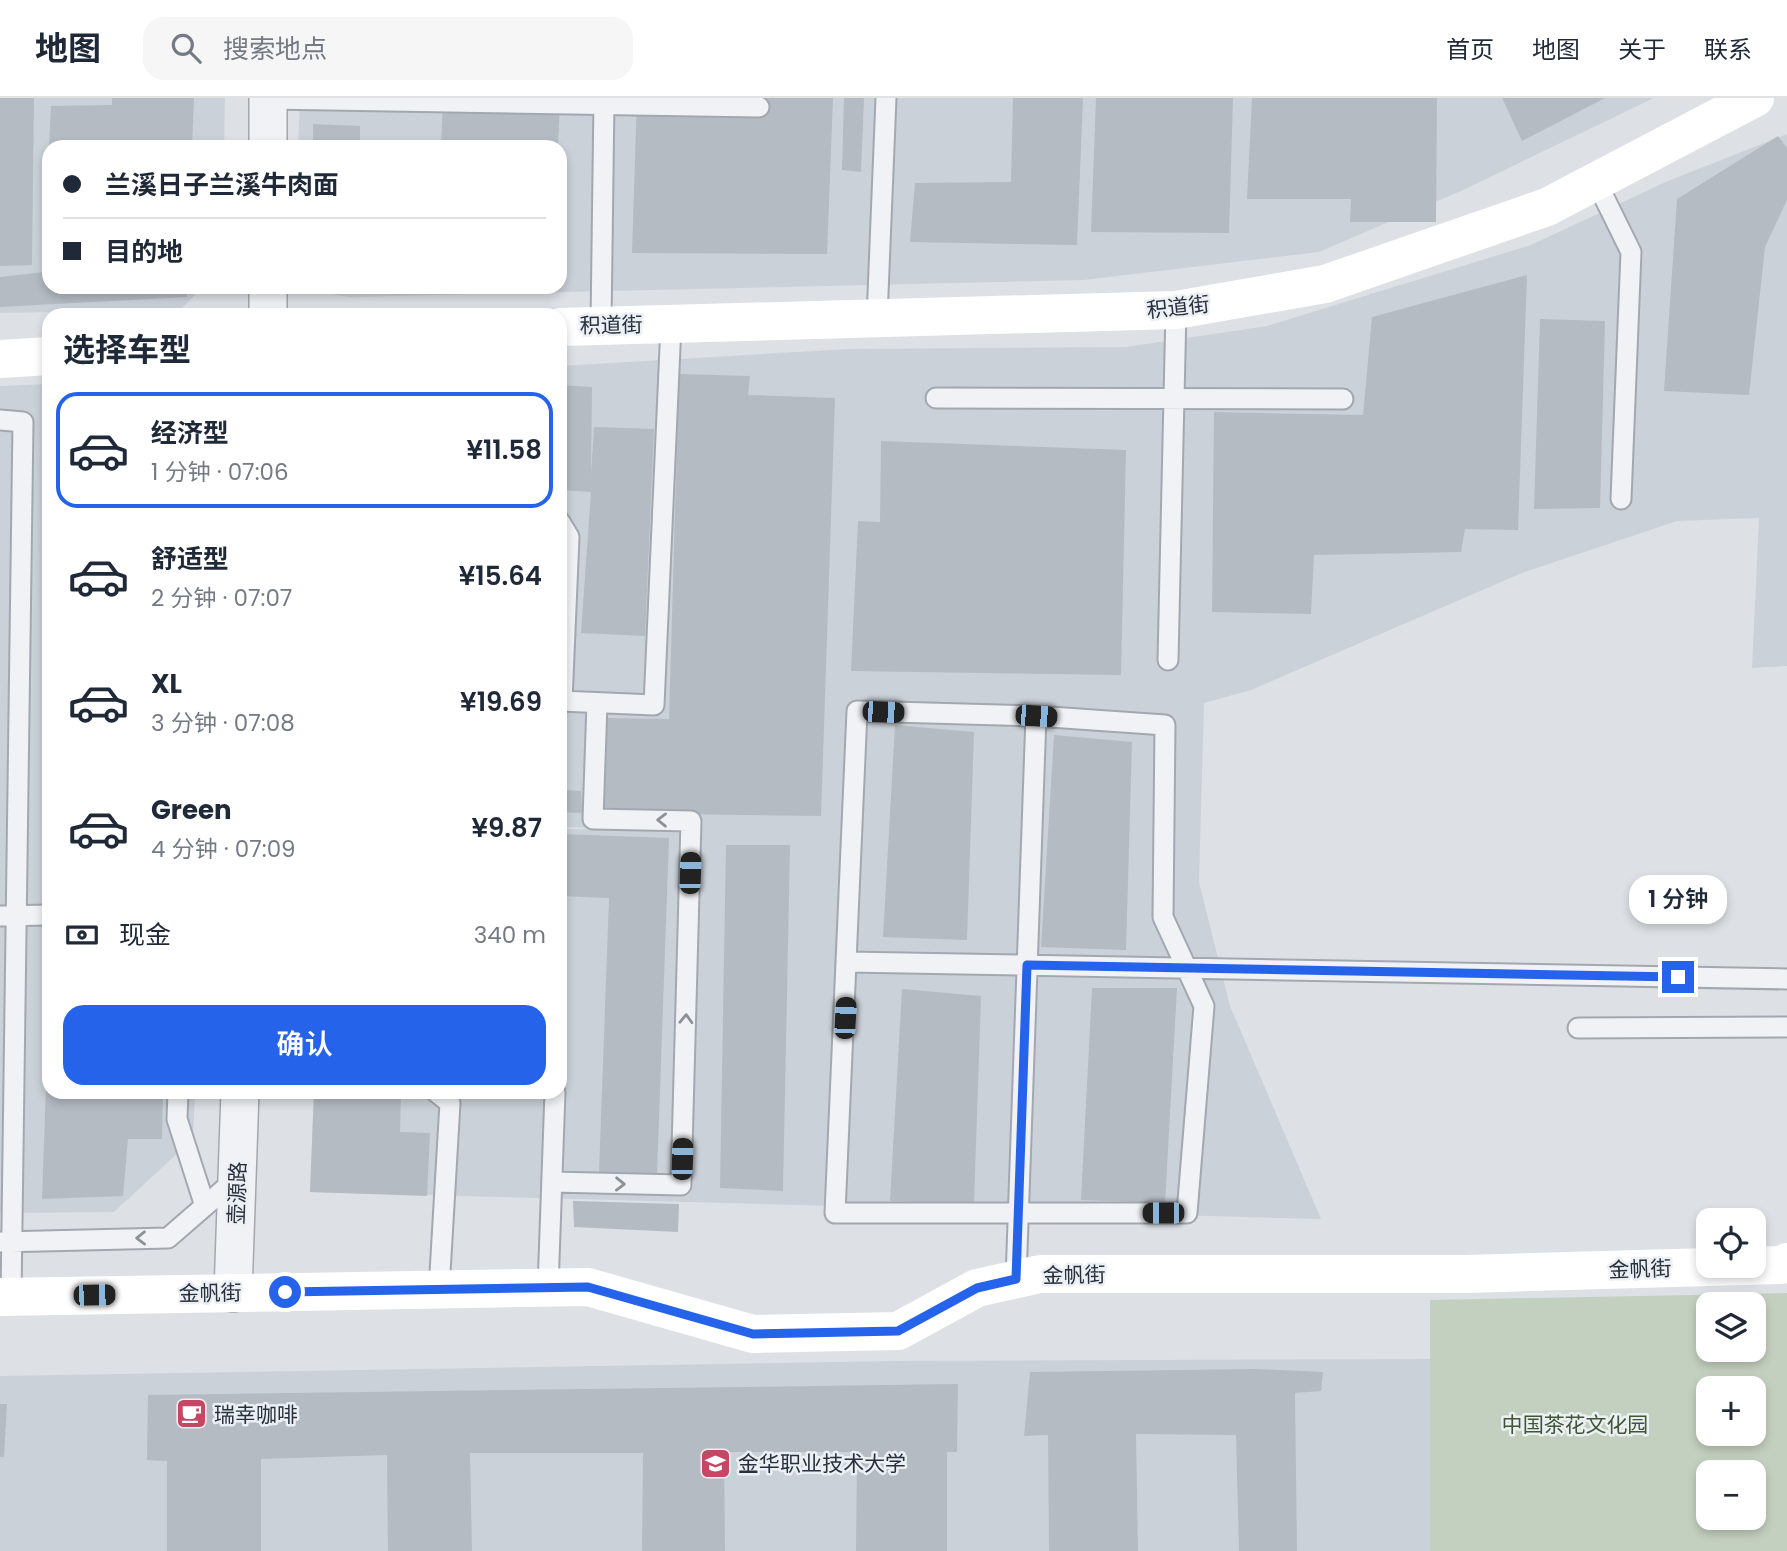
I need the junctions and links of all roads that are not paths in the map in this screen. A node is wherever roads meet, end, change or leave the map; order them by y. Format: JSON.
{"nodes":[{"id":1,"x":268,"y":98,"type":"edge"},
{"id":2,"x":886,"y":98,"type":"edge"},
{"id":3,"x":1755,"y":98,"type":"edge"},
{"id":4,"x":604,"y":101,"type":"edge"},
{"id":5,"x":759,"y":107,"type":"dead end"},
{"id":6,"x":268,"y":140,"type":"edge"},
{"id":7,"x":1596,"y":181,"type":"junction"},
{"id":8,"x":1176,"y":310,"type":"junction"},
{"id":9,"x":877,"y":318,"type":"junction"},
{"id":10,"x":601,"y":324,"type":"junction"},
{"id":11,"x":671,"y":325,"type":"junction"},
{"id":12,"x":567,"y":326,"type":"edge"},
{"id":13,"x":42,"y":356,"type":"edge"},
{"id":14,"x":0,"y":359,"type":"edge"},
{"id":15,"x":936,"y":398,"type":"dead end"},
{"id":16,"x":1174,"y":398,"type":"junction"},
{"id":17,"x":1343,"y":399,"type":"dead end"},
{"id":18,"x":0,"y":420,"type":"edge"},
{"id":19,"x":1621,"y":499,"type":"dead end"},
{"id":20,"x":567,"y":534,"type":"edge"},
{"id":21,"x":567,"y":578,"type":"edge"},
{"id":22,"x":1168,"y":660,"type":"dead end"},
{"id":23,"x":567,"y":701,"type":"edge"},
{"id":24,"x":597,"y":703,"type":"junction"},
{"id":25,"x":1036,"y":716,"type":"junction"},
{"id":26,"x":42,"y":915,"type":"edge"},
{"id":27,"x":8,"y":916,"type":"edge"},
{"id":28,"x":848,"y":962,"type":"junction"},
{"id":29,"x":1027,"y":965,"type":"junction"},
{"id":30,"x":1187,"y":968,"type":"junction"},
{"id":31,"x":1787,"y":979,"type":"edge"},
{"id":32,"x":1787,"y":1027,"type":"edge"},
{"id":33,"x":1578,"y":1028,"type":"dead end"},
{"id":34,"x":178,"y":1099,"type":"edge"},
{"id":35,"x":240,"y":1099,"type":"edge"},
{"id":36,"x":445,"y":1099,"type":"edge"},
{"id":37,"x":555,"y":1099,"type":"edge"},
{"id":38,"x":237,"y":1179,"type":"junction"},
{"id":39,"x":552,"y":1182,"type":"junction"},
{"id":40,"x":205,"y":1206,"type":"junction"},
{"id":41,"x":1018,"y":1213,"type":"junction"},
{"id":42,"x":6,"y":1242,"type":"edge"},
{"id":43,"x":1787,"y":1262,"type":"edge"},
{"id":44,"x":1016,"y":1279,"type":"junction"},
{"id":45,"x":548,"y":1288,"type":"junction"},
{"id":46,"x":439,"y":1290,"type":"junction"},
{"id":47,"x":233,"y":1293,"type":"junction"},
{"id":48,"x":5,"y":1297,"type":"edge"}],
"edges":[{"from":1,"to":4,"type":"lane"},
{"from":1,"to":6,"type":"street"},
{"from":2,"to":9,"type":"lane"},
{"from":3,"to":7,"type":"street","name":"积道街"},
{"from":4,"to":5,"type":"lane"},
{"from":4,"to":10,"type":"lane"},
{"from":7,"to":8,"type":"street","name":"积道街"},
{"from":7,"to":19,"type":"lane"},
{"from":8,"to":9,"type":"street","name":"积道街"},
{"from":8,"to":16,"type":"lane"},
{"from":9,"to":11,"type":"street","name":"积道街"},
{"from":10,"to":11,"type":"street","name":"积道街"},
{"from":10,"to":12,"type":"street","name":"积道街"},
{"from":11,"to":24,"type":"lane"},
{"from":13,"to":14,"type":"street"},
{"from":15,"to":16,"type":"lane"},
{"from":16,"to":17,"type":"lane"},
{"from":16,"to":22,"type":"lane"},
{"from":18,"to":27,"type":"lane"},
{"from":20,"to":21,"type":"lane"},
{"from":23,"to":24,"type":"lane"},
{"from":39,"to":24,"type":"lane","one_way":true},
{"from":25,"to":28,"type":"lane"},
{"from":25,"to":29,"type":"lane"},
{"from":25,"to":30,"type":"lane"},
{"from":26,"to":27,"type":"lane"},
{"from":27,"to":42,"type":"lane"},
{"from":28,"to":29,"type":"lane"},
{"from":28,"to":41,"type":"lane"},
{"from":29,"to":30,"type":"lane"},
{"from":29,"to":41,"type":"lane"},
{"from":30,"to":31,"type":"lane"},
{"from":30,"to":41,"type":"lane"},
{"from":32,"to":33,"type":"lane"},
{"from":34,"to":40,"type":"lane"},
{"from":35,"to":38,"type":"street","name":"壶源路"},
{"from":36,"to":46,"type":"lane"},
{"from":37,"to":39,"type":"lane"},
{"from":38,"to":40,"type":"lane"},
{"from":38,"to":47,"type":"street","name":"壶源路"},
{"from":39,"to":45,"type":"lane"},
{"from":40,"to":42,"type":"lane","one_way":true},
{"from":41,"to":44,"type":"lane"},
{"from":42,"to":48,"type":"lane"},
{"from":43,"to":44,"type":"street","name":"金帆街"},
{"from":44,"to":45,"type":"street","name":"金帆街"},
{"from":45,"to":46,"type":"street","name":"金帆街"},
{"from":46,"to":47,"type":"street","name":"金帆街"},
{"from":47,"to":48,"type":"street","name":"金帆街"}]}
